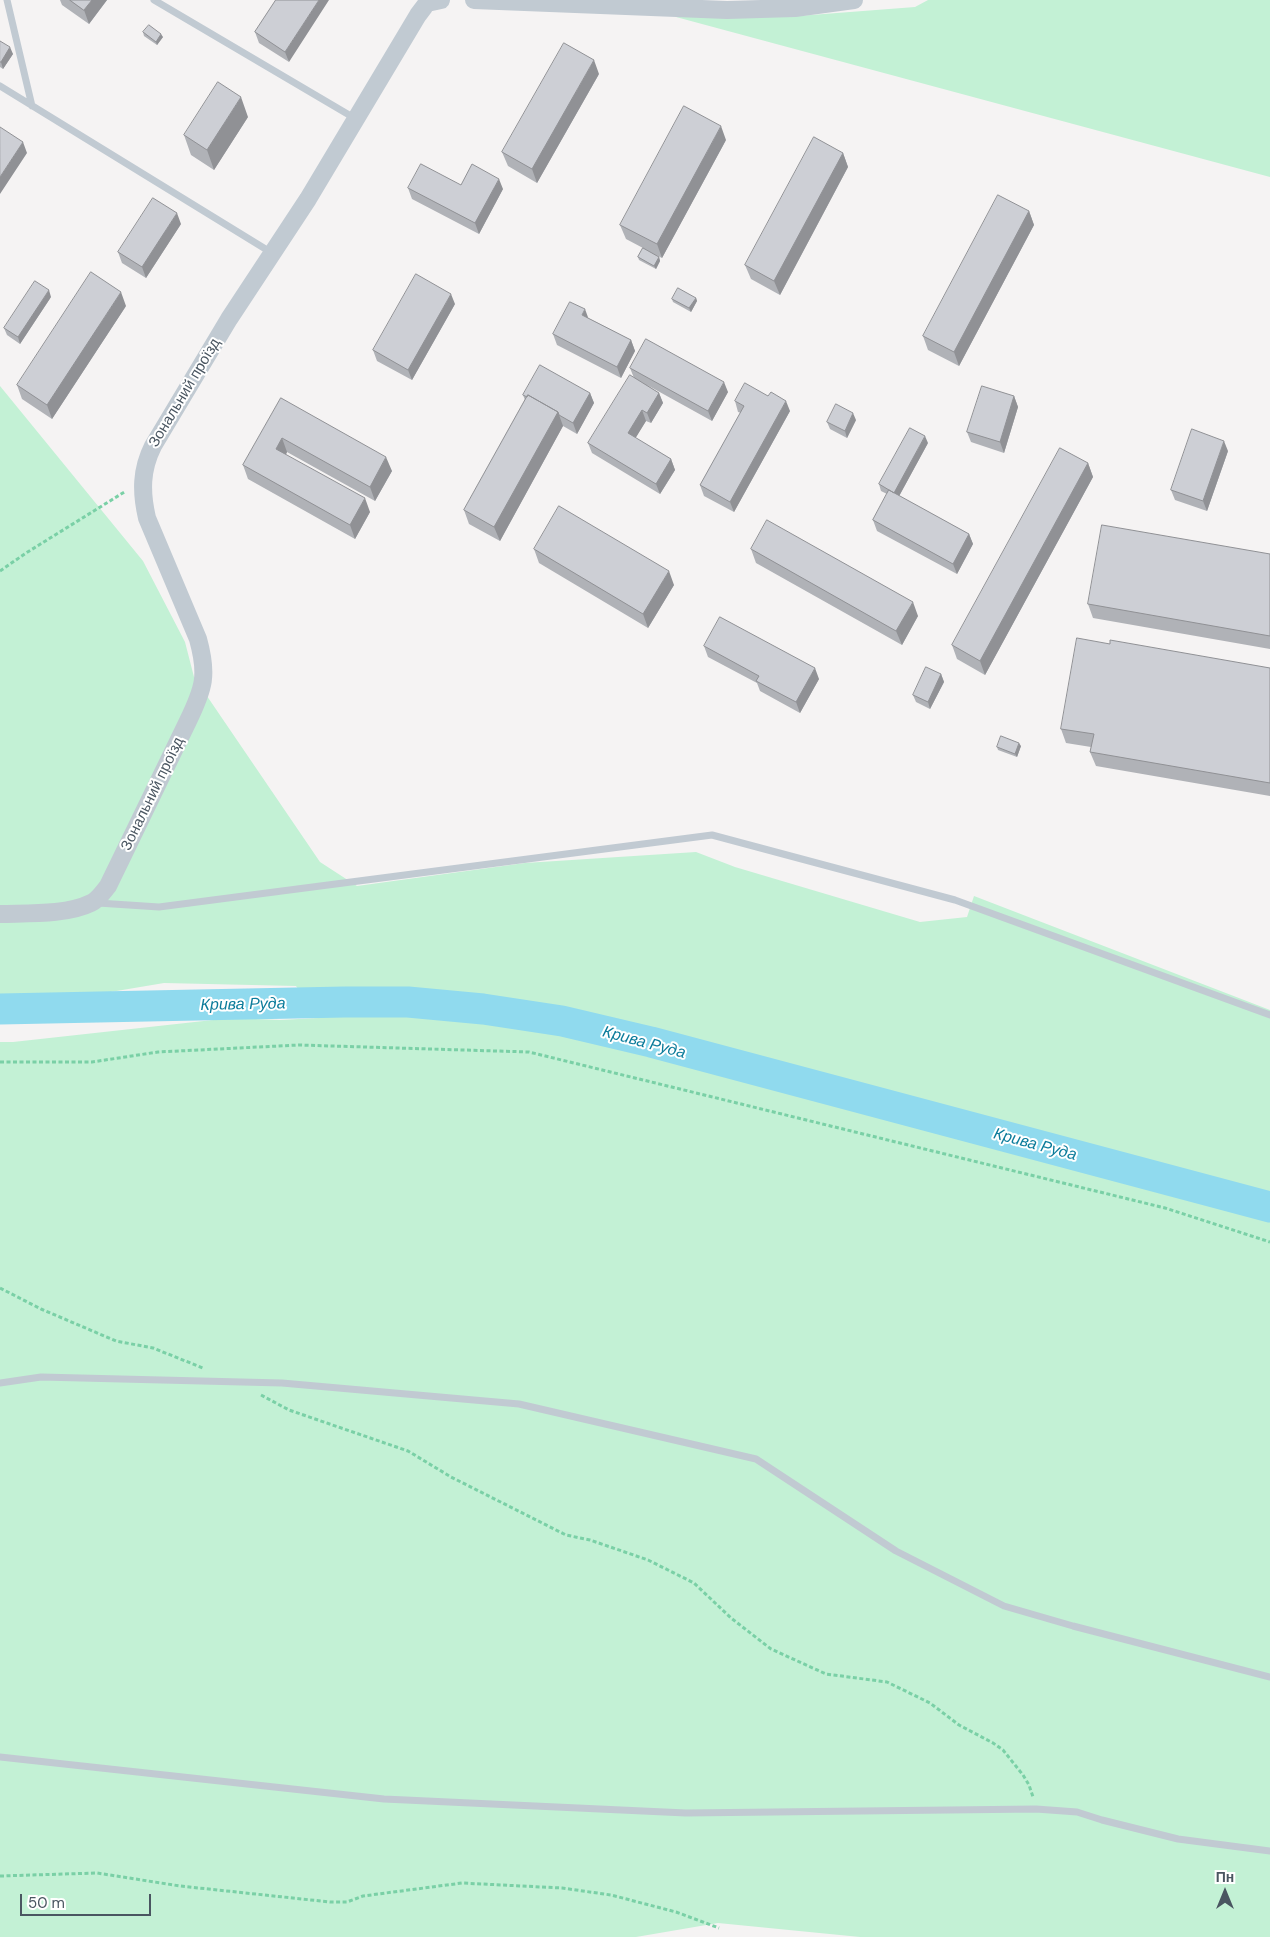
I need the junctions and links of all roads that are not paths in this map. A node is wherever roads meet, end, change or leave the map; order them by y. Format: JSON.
{"nodes":[{"id":1,"x":7,"y":0,"type":"edge"},
{"id":2,"x":154,"y":0,"type":"edge"},
{"id":3,"x":441,"y":0,"type":"edge"},
{"id":4,"x":474,"y":0,"type":"edge"},
{"id":5,"x":854,"y":0,"type":"edge"},
{"id":6,"x":0,"y":86,"type":"edge"},
{"id":7,"x":32,"y":106,"type":"junction"},
{"id":8,"x":356,"y":119,"type":"junction"},
{"id":9,"x":272,"y":253,"type":"junction"},
{"id":10,"x":92,"y":903,"type":"junction"},
{"id":11,"x":0,"y":914,"type":"edge"},
{"id":12,"x":1270,"y":1015,"type":"edge"},
{"id":13,"x":0,"y":1383,"type":"edge"},
{"id":14,"x":1270,"y":1677,"type":"edge"},
{"id":15,"x":0,"y":1757,"type":"edge"},
{"id":16,"x":1270,"y":1851,"type":"edge"}],
"edges":[{"from":1,"to":7,"type":"lane"},
{"from":2,"to":8,"type":"lane"},
{"from":3,"to":8,"type":"street","name":"Зональний проїзд"},
{"from":4,"to":5,"type":"street"},
{"from":6,"to":7,"type":"lane"},
{"from":7,"to":9,"type":"lane"},
{"from":8,"to":9,"type":"street","name":"Зональний проїзд"},
{"from":9,"to":10,"type":"street","name":"Зональний проїзд"},
{"from":10,"to":11,"type":"street"},
{"from":10,"to":12,"type":"lane"},
{"from":13,"to":14,"type":"lane"},
{"from":15,"to":16,"type":"lane"}]}
